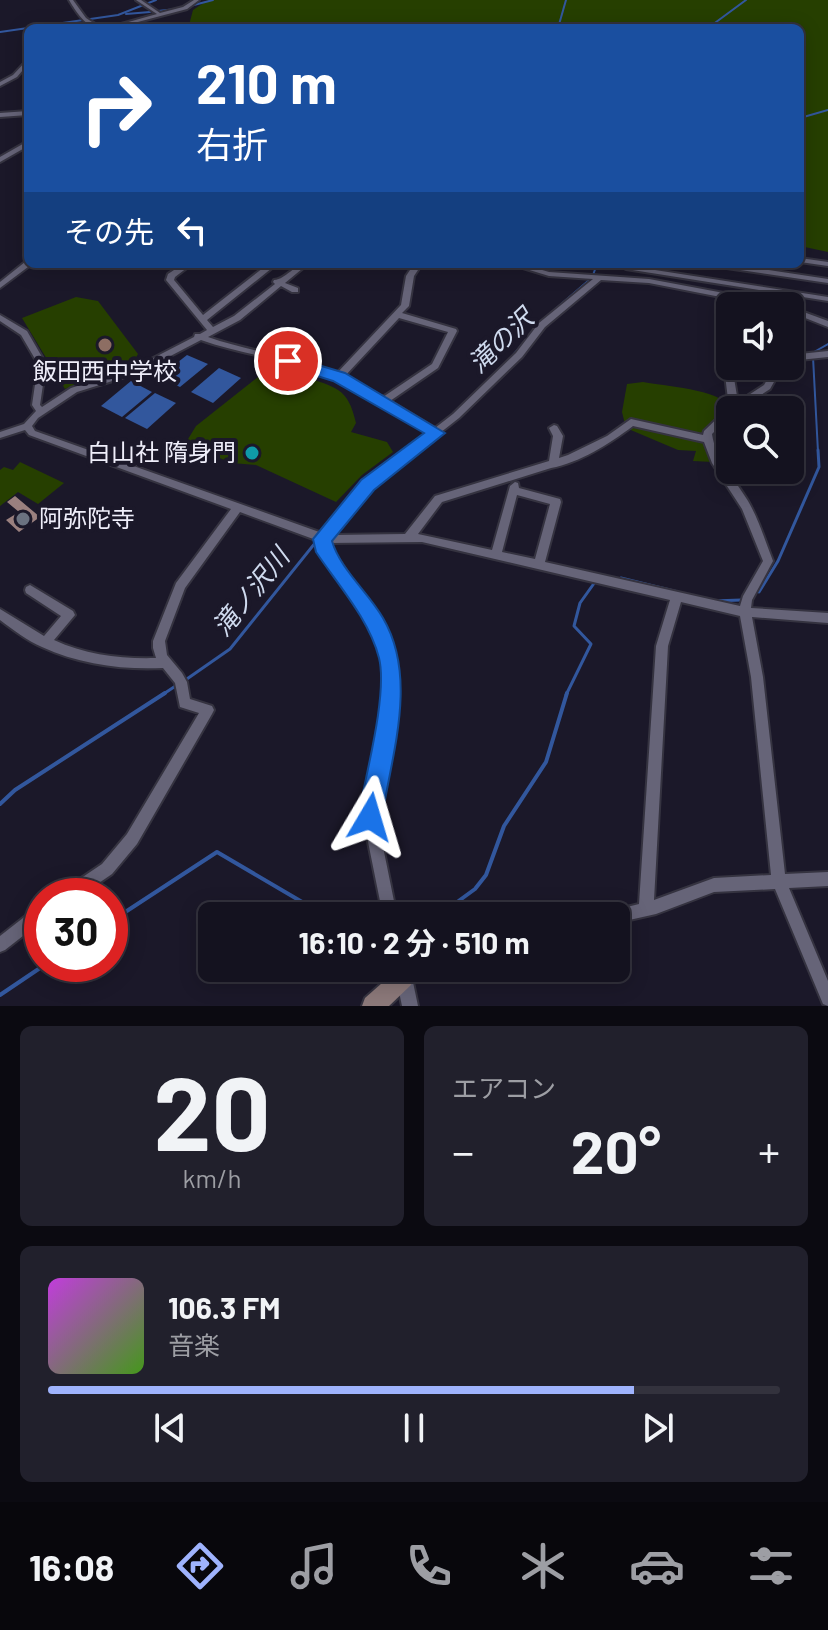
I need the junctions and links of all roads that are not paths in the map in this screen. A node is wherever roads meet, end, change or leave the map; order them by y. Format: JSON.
{"nodes":[{"id":1,"x":71,"y":0,"type":"edge"},
{"id":2,"x":197,"y":0,"type":"edge"},
{"id":3,"x":142,"y":3,"type":"edge"},
{"id":4,"x":158,"y":13,"type":"junction"},
{"id":5,"x":92,"y":24,"type":"edge"},
{"id":6,"x":122,"y":24,"type":"edge"},
{"id":7,"x":24,"y":66,"type":"edge"},
{"id":8,"x":19,"y":72,"type":"junction"},
{"id":9,"x":24,"y":73,"type":"edge"},
{"id":10,"x":0,"y":84,"type":"edge"},
{"id":11,"x":24,"y":113,"type":"edge"},
{"id":12,"x":0,"y":115,"type":"edge"},
{"id":13,"x":24,"y":145,"type":"edge"},
{"id":14,"x":0,"y":160,"type":"edge"},
{"id":15,"x":804,"y":261,"type":"edge"},
{"id":16,"x":828,"y":264,"type":"edge"},
{"id":17,"x":24,"y":267,"type":"edge"},
{"id":18,"x":184,"y":268,"type":"edge"},
{"id":19,"x":268,"y":268,"type":"edge"},
{"id":20,"x":298,"y":268,"type":"edge"},
{"id":21,"x":415,"y":268,"type":"edge"},
{"id":22,"x":528,"y":268,"type":"edge"},
{"id":23,"x":625,"y":268,"type":"edge"},
{"id":24,"x":640,"y":268,"type":"edge"},
{"id":25,"x":740,"y":268,"type":"edge"},
{"id":26,"x":599,"y":278,"type":"junction"},
{"id":27,"x":610,"y":278,"type":"junction"},
{"id":28,"x":828,"y":281,"type":"edge"},
{"id":29,"x":277,"y":282,"type":"junction"},
{"id":30,"x":0,"y":286,"type":"edge"},
{"id":31,"x":295,"y":290,"type":"dead end"},
{"id":32,"x":716,"y":293,"type":"edge"},
{"id":33,"x":828,"y":299,"type":"edge"},
{"id":34,"x":399,"y":315,"type":"junction"},
{"id":35,"x":804,"y":315,"type":"edge"},
{"id":36,"x":0,"y":317,"type":"edge"},
{"id":37,"x":203,"y":319,"type":"junction"},
{"id":38,"x":828,"y":322,"type":"edge"},
{"id":39,"x":211,"y":330,"type":"junction"},
{"id":40,"x":198,"y":336,"type":"junction"},
{"id":41,"x":828,"y":354,"type":"edge"},
{"id":42,"x":804,"y":357,"type":"edge"},
{"id":43,"x":339,"y":377,"type":"junction"},
{"id":44,"x":771,"y":380,"type":"edge"},
{"id":45,"x":753,"y":396,"type":"edge"},
{"id":46,"x":383,"y":401,"type":"junction"},
{"id":47,"x":40,"y":411,"type":"junction"},
{"id":48,"x":716,"y":425,"type":"edge"},
{"id":49,"x":27,"y":426,"type":"junction"},
{"id":50,"x":554,"y":428,"type":"dead end"},
{"id":51,"x":436,"y":433,"type":"junction"},
{"id":52,"x":0,"y":435,"type":"edge"},
{"id":53,"x":708,"y":440,"type":"junction"},
{"id":54,"x":553,"y":465,"type":"junction"},
{"id":55,"x":515,"y":478,"type":"junction"},
{"id":56,"x":515,"y":491,"type":"junction"},
{"id":57,"x":238,"y":507,"type":"junction"},
{"id":58,"x":319,"y":536,"type":"junction"},
{"id":59,"x":409,"y":537,"type":"junction"},
{"id":60,"x":496,"y":553,"type":"junction"},
{"id":61,"x":539,"y":565,"type":"junction"},
{"id":62,"x":30,"y":590,"type":"dead end"},
{"id":63,"x":677,"y":596,"type":"junction"},
{"id":64,"x":745,"y":612,"type":"junction"},
{"id":65,"x":0,"y":614,"type":"edge"},
{"id":66,"x":828,"y":618,"type":"edge"},
{"id":67,"x":45,"y":643,"type":"junction"},
{"id":68,"x":164,"y":663,"type":"junction"},
{"id":69,"x":94,"y":878,"type":"edge"},
{"id":70,"x":778,"y":879,"type":"junction"},
{"id":71,"x":828,"y":879,"type":"edge"},
{"id":72,"x":387,"y":902,"type":"edge"},
{"id":73,"x":646,"y":909,"type":"junction"},
{"id":74,"x":630,"y":913,"type":"edge"},
{"id":75,"x":24,"y":926,"type":"edge"},
{"id":76,"x":0,"y":945,"type":"edge"},
{"id":77,"x":394,"y":982,"type":"edge"},
{"id":78,"x":405,"y":982,"type":"edge"},
{"id":79,"x":828,"y":999,"type":"edge"},
{"id":80,"x":373,"y":1006,"type":"edge"},
{"id":81,"x":410,"y":1006,"type":"edge"}],
"edges":[{"from":1,"to":5,"type":"street"},
{"from":2,"to":4,"type":"street"},
{"from":3,"to":4,"type":"street"},
{"from":4,"to":6,"type":"street"},
{"from":7,"to":8,"type":"street"},
{"from":8,"to":9,"type":"street"},
{"from":8,"to":10,"type":"street"},
{"from":11,"to":12,"type":"street"},
{"from":13,"to":14,"type":"street"},
{"from":15,"to":16,"type":"street"},
{"from":17,"to":30,"type":"street"},
{"from":18,"to":37,"type":"street"},
{"from":19,"to":37,"type":"street"},
{"from":20,"to":29,"type":"street"},
{"from":21,"to":34,"type":"street"},
{"from":22,"to":26,"type":"street"},
{"from":23,"to":27,"type":"street"},
{"from":24,"to":33,"type":"street"},
{"from":25,"to":28,"type":"street"},
{"from":26,"to":27,"type":"street"},
{"from":26,"to":51,"type":"street"},
{"from":27,"to":32,"type":"street"},
{"from":29,"to":31,"type":"street"},
{"from":29,"to":39,"type":"street"},
{"from":34,"to":43,"type":"street"},
{"from":34,"to":46,"type":"street"},
{"from":35,"to":38,"type":"street"},
{"from":36,"to":47,"type":"street"},
{"from":37,"to":39,"type":"street"},
{"from":39,"to":40,"type":"street"},
{"from":40,"to":43,"type":"street"},
{"from":40,"to":47,"type":"street"},
{"from":41,"to":42,"type":"street"},
{"from":43,"to":46,"type":"street"},
{"from":44,"to":45,"type":"street"},
{"from":46,"to":51,"type":"street"},
{"from":47,"to":49,"type":"street"},
{"from":48,"to":53,"type":"street"},
{"from":49,"to":52,"type":"street"},
{"from":49,"to":57,"type":"street"},
{"from":50,"to":54,"type":"street"},
{"from":51,"to":58,"type":"street"},
{"from":53,"to":54,"type":"street"},
{"from":53,"to":64,"type":"street"},
{"from":54,"to":55,"type":"street"},
{"from":55,"to":56,"type":"street"},
{"from":55,"to":59,"type":"street"},
{"from":56,"to":60,"type":"street"},
{"from":56,"to":61,"type":"street"},
{"from":57,"to":58,"type":"street"},
{"from":57,"to":68,"type":"street"},
{"from":58,"to":59,"type":"street"},
{"from":58,"to":72,"type":"street"},
{"from":59,"to":60,"type":"street"},
{"from":60,"to":61,"type":"street"},
{"from":61,"to":63,"type":"street"},
{"from":62,"to":67,"type":"street"},
{"from":63,"to":64,"type":"street"},
{"from":63,"to":73,"type":"street"},
{"from":64,"to":66,"type":"street"},
{"from":64,"to":70,"type":"street"},
{"from":65,"to":67,"type":"street"},
{"from":67,"to":68,"type":"street"},
{"from":68,"to":69,"type":"street"},
{"from":70,"to":71,"type":"street"},
{"from":70,"to":73,"type":"street"},
{"from":70,"to":79,"type":"street"},
{"from":73,"to":74,"type":"street"},
{"from":75,"to":76,"type":"street"},
{"from":77,"to":80,"type":"street"},
{"from":78,"to":81,"type":"street"}]}
